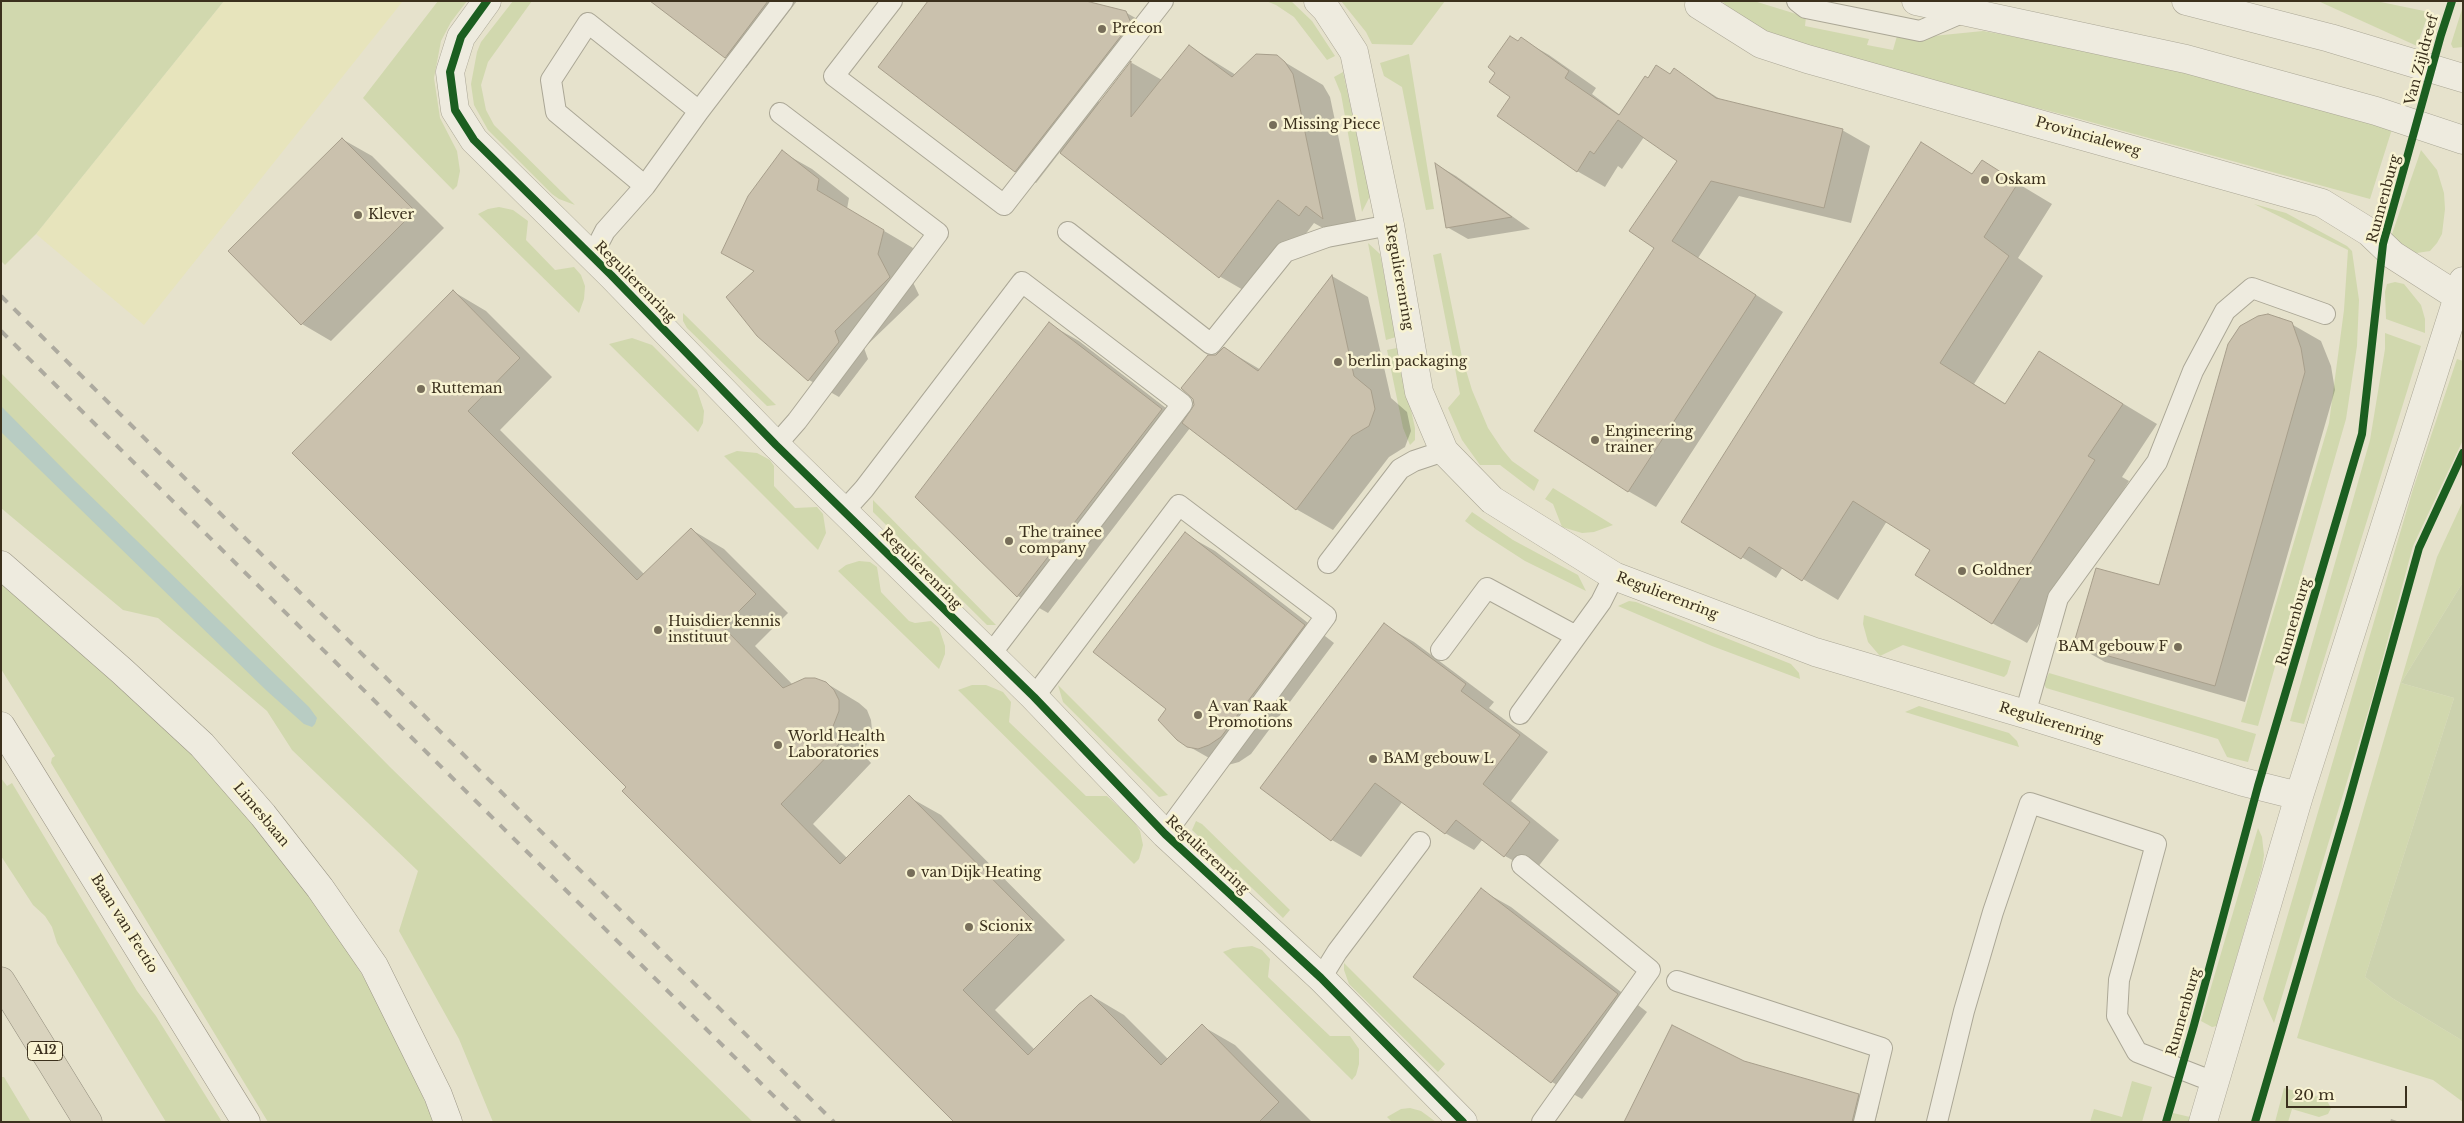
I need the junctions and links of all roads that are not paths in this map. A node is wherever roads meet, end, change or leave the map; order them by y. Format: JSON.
{"nodes":[{"id":1,"x":487,"y":1,"type":"edge"},
{"id":2,"x":783,"y":1,"type":"edge"},
{"id":3,"x":892,"y":1,"type":"edge"},
{"id":4,"x":1164,"y":1,"type":"edge"},
{"id":5,"x":1318,"y":1,"type":"edge"},
{"id":6,"x":1797,"y":1,"type":"edge"},
{"id":7,"x":1916,"y":1,"type":"edge"},
{"id":8,"x":2186,"y":1,"type":"edge"},
{"id":9,"x":1699,"y":5,"type":"dead end"},
{"id":10,"x":1964,"y":12,"type":"junction"},
{"id":11,"x":2463,"y":78,"type":"edge"},
{"id":12,"x":699,"y":111,"type":"junction"},
{"id":13,"x":780,"y":113,"type":"dead end"},
{"id":14,"x":2463,"y":140,"type":"edge"},
{"id":15,"x":645,"y":186,"type":"junction"},
{"id":16,"x":1390,"y":225,"type":"junction"},
{"id":17,"x":1068,"y":232,"type":"dead end"},
{"id":18,"x":592,"y":256,"type":"junction"},
{"id":19,"x":2461,"y":291,"type":"edge"},
{"id":20,"x":2325,"y":314,"type":"dead end"},
{"id":21,"x":776,"y":445,"type":"junction"},
{"id":22,"x":1444,"y":452,"type":"junction"},
{"id":23,"x":844,"y":511,"type":"junction"},
{"id":24,"x":1328,"y":563,"type":"dead end"},
{"id":25,"x":1,"y":565,"type":"edge"},
{"id":26,"x":1614,"y":576,"type":"junction"},
{"id":27,"x":1576,"y":636,"type":"junction"},
{"id":28,"x":1441,"y":650,"type":"dead end"},
{"id":29,"x":990,"y":655,"type":"junction"},
{"id":30,"x":1034,"y":697,"type":"junction"},
{"id":31,"x":1520,"y":714,"type":"dead end"},
{"id":32,"x":2025,"y":714,"type":"junction"},
{"id":33,"x":1,"y":726,"type":"edge"},
{"id":34,"x":2299,"y":796,"type":"junction"},
{"id":35,"x":1165,"y":834,"type":"junction"},
{"id":36,"x":1420,"y":842,"type":"dead end"},
{"id":37,"x":1522,"y":865,"type":"dead end"},
{"id":38,"x":1321,"y":978,"type":"junction"},
{"id":39,"x":1,"y":981,"type":"edge"},
{"id":40,"x":1677,"y":981,"type":"dead end"},
{"id":41,"x":2214,"y":1082,"type":"junction"},
{"id":42,"x":88,"y":1122,"type":"edge"},
{"id":43,"x":246,"y":1122,"type":"edge"},
{"id":44,"x":448,"y":1122,"type":"edge"},
{"id":45,"x":1463,"y":1122,"type":"edge"},
{"id":46,"x":1542,"y":1122,"type":"edge"},
{"id":47,"x":1864,"y":1122,"type":"edge"},
{"id":48,"x":1937,"y":1122,"type":"edge"},
{"id":49,"x":2203,"y":1122,"type":"edge"}],
"edges":[{"from":1,"to":18,"type":"street","name":"Regulierenring"},
{"from":2,"to":12,"type":"lane"},
{"from":3,"to":4,"type":"lane"},
{"from":5,"to":16,"type":"street","name":"Regulierenring"},
{"from":6,"to":10,"type":"lane"},
{"from":7,"to":10,"type":"street"},
{"from":8,"to":11,"type":"street"},
{"from":9,"to":19,"type":"street","name":"Provincialeweg"},
{"from":10,"to":14,"type":"street"},
{"from":12,"to":15,"type":"lane"},
{"from":12,"to":15,"type":"lane"},
{"from":13,"to":21,"type":"lane"},
{"from":15,"to":18,"type":"lane"},
{"from":16,"to":17,"type":"lane"},
{"from":16,"to":22,"type":"street","name":"Regulierenring"},
{"from":18,"to":21,"type":"street","name":"Regulierenring"},
{"from":19,"to":34,"type":"street"},
{"from":20,"to":32,"type":"lane"},
{"from":21,"to":23,"type":"street","name":"Regulierenring"},
{"from":22,"to":24,"type":"lane"},
{"from":22,"to":26,"type":"street","name":"Regulierenring"},
{"from":23,"to":29,"type":"street","name":"Regulierenring"},
{"from":23,"to":29,"type":"lane"},
{"from":25,"to":44,"type":"street","name":"Limesbaan"},
{"from":26,"to":27,"type":"lane"},
{"from":26,"to":32,"type":"street","name":"Regulierenring"},
{"from":27,"to":28,"type":"lane"},
{"from":27,"to":31,"type":"lane"},
{"from":29,"to":30,"type":"street","name":"Regulierenring"},
{"from":30,"to":35,"type":"street","name":"Regulierenring"},
{"from":30,"to":35,"type":"lane"},
{"from":32,"to":34,"type":"street","name":"Regulierenring"},
{"from":33,"to":43,"type":"street","name":"Baan van Fectio"},
{"from":34,"to":41,"type":"street"},
{"from":35,"to":38,"type":"street","name":"Regulierenring"},
{"from":36,"to":38,"type":"lane"},
{"from":37,"to":46,"type":"lane"},
{"from":38,"to":45,"type":"street","name":"Regulierenring"},
{"from":39,"to":42,"type":"highway","number":"A12"},
{"from":40,"to":47,"type":"lane"},
{"from":41,"to":48,"type":"lane"},
{"from":41,"to":49,"type":"street"}]}
